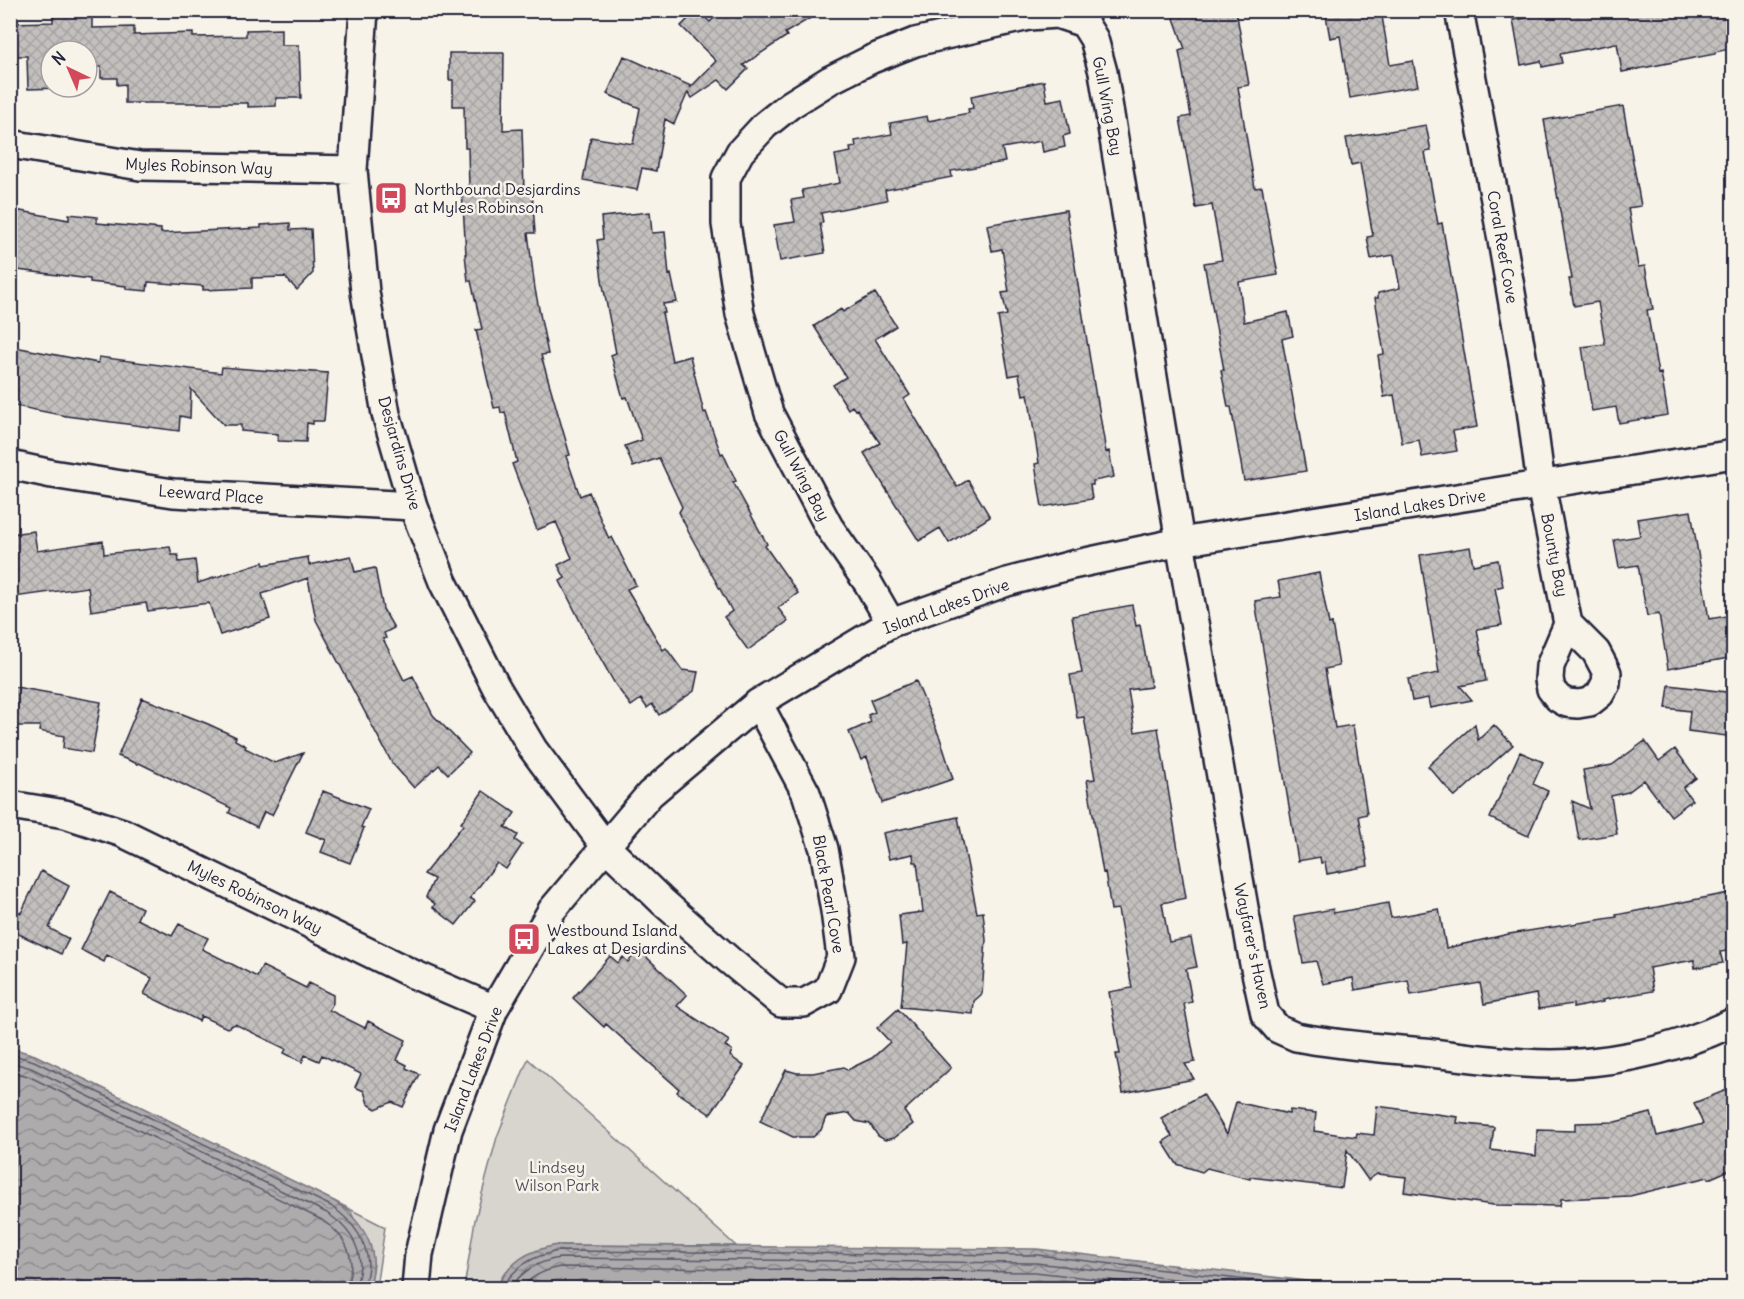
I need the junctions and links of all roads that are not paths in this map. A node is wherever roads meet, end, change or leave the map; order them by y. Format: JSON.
{"nodes":[{"id":1,"x":364,"y":10,"type":"edge"},
{"id":2,"x":1459,"y":10,"type":"edge"},
{"id":3,"x":10,"y":144,"type":"edge"},
{"id":4,"x":353,"y":170,"type":"junction"},
{"id":5,"x":1734,"y":454,"type":"edge"},
{"id":6,"x":10,"y":465,"type":"edge"},
{"id":7,"x":1541,"y":485,"type":"junction"},
{"id":8,"x":413,"y":506,"type":"junction"},
{"id":9,"x":1180,"y":542,"type":"junction"},
{"id":10,"x":891,"y":623,"type":"junction"},
{"id":11,"x":1568,"y":624,"type":"dead end"},
{"id":12,"x":758,"y":703,"type":"junction"},
{"id":13,"x":10,"y":805,"type":"edge"},
{"id":14,"x":605,"y":846,"type":"junction"},
{"id":15,"x":494,"y":1009,"type":"junction"},
{"id":16,"x":1734,"y":1022,"type":"edge"},
{"id":17,"x":416,"y":1288,"type":"edge"}],
"edges":[{"from":1,"to":4,"type":"street","name":"Desjardins Drive"},
{"from":2,"to":7,"type":"street","name":"Coral Reef Cove"},
{"from":3,"to":4,"type":"street","name":"Myles Robinson Way"},
{"from":4,"to":8,"type":"street","name":"Desjardins Drive"},
{"from":5,"to":7,"type":"street","name":"Island Lakes Drive"},
{"from":6,"to":8,"type":"street","name":"Leeward Place"},
{"from":7,"to":9,"type":"street","name":"Island Lakes Drive"},
{"from":7,"to":11,"type":"street","name":"Bounty Bay"},
{"from":8,"to":14,"type":"street","name":"Desjardins Drive"},
{"from":9,"to":10,"type":"street","name":"Island Lakes Drive"},
{"from":9,"to":10,"type":"street","name":"Gull Wing Bay"},
{"from":9,"to":16,"type":"street","name":"Wayfarer's Haven"},
{"from":10,"to":12,"type":"street","name":"Island Lakes Drive"},
{"from":12,"to":14,"type":"street","name":"Island Lakes Drive"},
{"from":12,"to":14,"type":"street","name":"Black Pearl Cove"},
{"from":13,"to":15,"type":"street","name":"Myles Robinson Way"},
{"from":14,"to":15,"type":"street","name":"Island Lakes Drive"},
{"from":15,"to":17,"type":"street","name":"Island Lakes Drive"}]}
